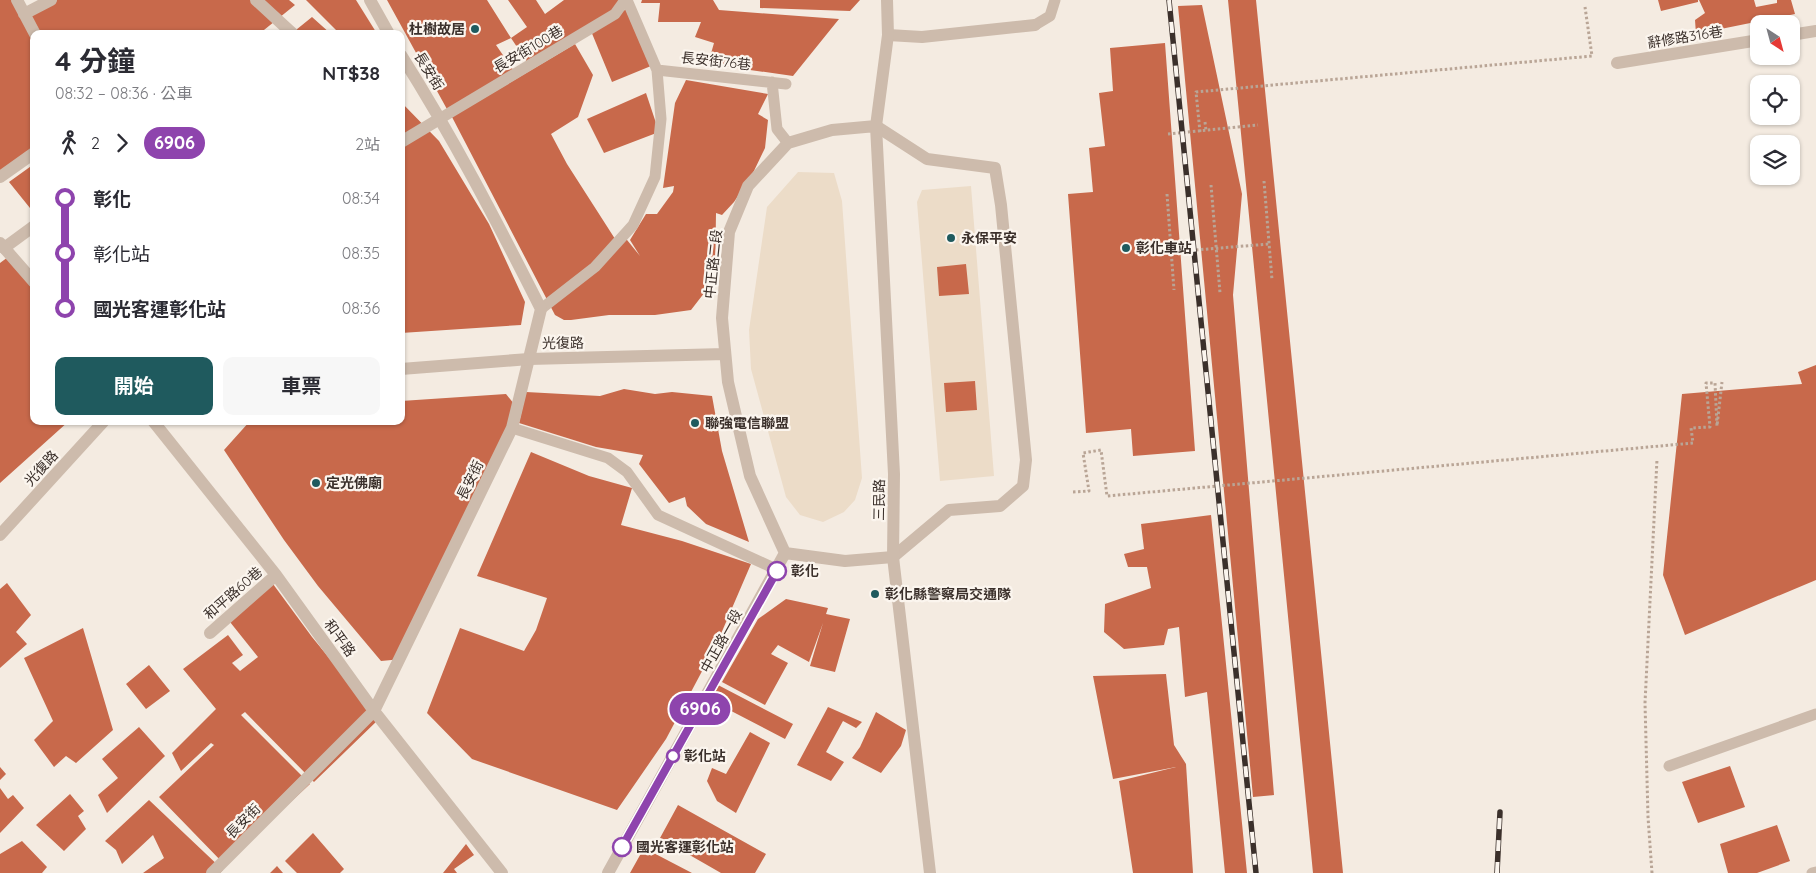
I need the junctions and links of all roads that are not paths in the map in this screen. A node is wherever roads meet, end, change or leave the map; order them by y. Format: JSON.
{"nodes":[{"id":1,"x":16,"y":0,"type":"edge"},
{"id":2,"x":51,"y":0,"type":"edge"},
{"id":3,"x":256,"y":0,"type":"edge"},
{"id":4,"x":370,"y":0,"type":"edge"},
{"id":5,"x":626,"y":0,"type":"edge"},
{"id":6,"x":887,"y":0,"type":"edge"},
{"id":7,"x":1056,"y":0,"type":"edge"},
{"id":8,"x":24,"y":14,"type":"junction"},
{"id":9,"x":1035,"y":25,"type":"joint"},
{"id":10,"x":33,"y":30,"type":"edge"},
{"id":11,"x":289,"y":30,"type":"edge"},
{"id":12,"x":387,"y":30,"type":"edge"},
{"id":13,"x":1816,"y":31,"type":"edge"},
{"id":14,"x":1800,"y":34,"type":"edge"},
{"id":15,"x":888,"y":35,"type":"junction"},
{"id":16,"x":1750,"y":41,"type":"edge"},
{"id":17,"x":405,"y":61,"type":"edge"},
{"id":18,"x":1617,"y":63,"type":"dead end"},
{"id":19,"x":657,"y":70,"type":"junction"},
{"id":20,"x":772,"y":82,"type":"junction"},
{"id":21,"x":786,"y":84,"type":"dead end"},
{"id":22,"x":441,"y":118,"type":"junction"},
{"id":23,"x":876,"y":126,"type":"junction"},
{"id":24,"x":405,"y":140,"type":"edge"},
{"id":25,"x":788,"y":143,"type":"junction"},
{"id":26,"x":30,"y":156,"type":"edge"},
{"id":27,"x":0,"y":177,"type":"edge"},
{"id":28,"x":30,"y":229,"type":"edge"},
{"id":29,"x":2,"y":248,"type":"edge"},
{"id":30,"x":30,"y":278,"type":"edge"},
{"id":31,"x":541,"y":310,"type":"junction"},
{"id":32,"x":725,"y":354,"type":"junction"},
{"id":33,"x":529,"y":359,"type":"junction"},
{"id":34,"x":405,"y":369,"type":"edge"},
{"id":35,"x":100,"y":425,"type":"edge"},
{"id":36,"x":156,"y":425,"type":"edge"},
{"id":37,"x":512,"y":428,"type":"junction"},
{"id":38,"x":0,"y":535,"type":"edge"},
{"id":39,"x":786,"y":553,"type":"junction"},
{"id":40,"x":893,"y":557,"type":"junction"},
{"id":41,"x":778,"y":570,"type":"junction"},
{"id":42,"x":276,"y":575,"type":"junction"},
{"id":43,"x":210,"y":633,"type":"dead end"},
{"id":44,"x":374,"y":711,"type":"junction"},
{"id":45,"x":1816,"y":714,"type":"edge"},
{"id":46,"x":1669,"y":766,"type":"dead end"},
{"id":47,"x":1816,"y":872,"type":"edge"},
{"id":48,"x":212,"y":873,"type":"edge"},
{"id":49,"x":502,"y":873,"type":"edge"},
{"id":50,"x":608,"y":873,"type":"edge"},
{"id":51,"x":930,"y":873,"type":"edge"},
{"id":52,"x":1812,"y":873,"type":"edge"}],
"edges":[{"from":1,"to":8,"type":"street"},
{"from":2,"to":8,"type":"street"},
{"from":3,"to":11,"type":"street"},
{"from":4,"to":12,"type":"street"},
{"from":5,"to":19,"type":"lane"},
{"from":5,"to":22,"type":"lane","name":"長安街100巷"},
{"from":6,"to":15,"type":"street"},
{"from":7,"to":9,"type":"lane"},
{"from":8,"to":10,"type":"street"},
{"from":9,"to":15,"type":"street"},
{"from":13,"to":14,"type":"street"},
{"from":15,"to":23,"type":"street"},
{"from":16,"to":18,"type":"street","name":"辭修路316巷"},
{"from":17,"to":22,"type":"street","name":"長安街"},
{"from":19,"to":20,"type":"lane","name":"長安街76巷"},
{"from":19,"to":31,"type":"lane"},
{"from":20,"to":21,"type":"lane","name":"長安街76巷"},
{"from":20,"to":25,"type":"lane"},
{"from":22,"to":24,"type":"street"},
{"from":22,"to":31,"type":"street","name":"長安街"},
{"from":23,"to":25,"type":"street"},
{"from":23,"to":40,"type":"street","name":"三民路"},
{"from":23,"to":40,"type":"street"},
{"from":25,"to":32,"type":"street","name":"中正路二段"},
{"from":26,"to":27,"type":"street"},
{"from":28,"to":29,"type":"street"},
{"from":29,"to":30,"type":"street"},
{"from":31,"to":33,"type":"street","name":"長安街"},
{"from":32,"to":33,"type":"street","name":"光復路"},
{"from":32,"to":39,"type":"street"},
{"from":33,"to":34,"type":"street","name":"光復路"},
{"from":33,"to":37,"type":"street","name":"長安街"},
{"from":35,"to":38,"type":"street","name":"光復路"},
{"from":36,"to":42,"type":"street","name":"和平路"},
{"from":37,"to":41,"type":"lane"},
{"from":37,"to":44,"type":"street","name":"長安街"},
{"from":39,"to":40,"type":"street"},
{"from":39,"to":41,"type":"street","name":"中正路一段"},
{"from":40,"to":51,"type":"street","name":"三民路"},
{"from":41,"to":50,"type":"street","name":"中正路一段"},
{"from":42,"to":43,"type":"street","name":"和平路60巷"},
{"from":42,"to":44,"type":"street","name":"和平路"},
{"from":44,"to":48,"type":"street","name":"長安街"},
{"from":44,"to":49,"type":"street","name":"和平路"},
{"from":45,"to":46,"type":"lane"},
{"from":47,"to":52,"type":"lane"}]}
